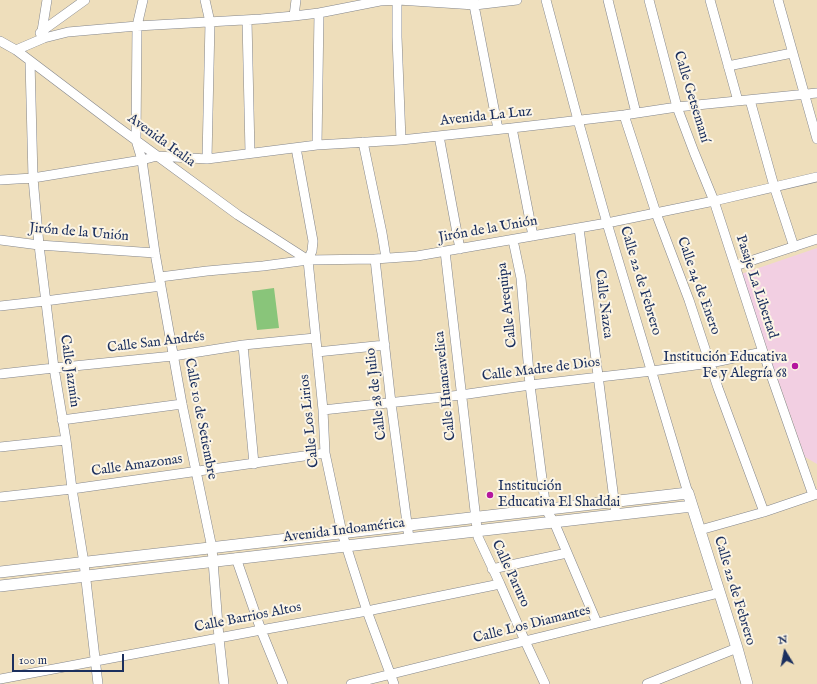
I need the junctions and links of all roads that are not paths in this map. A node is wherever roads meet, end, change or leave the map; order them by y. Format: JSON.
{"nodes":[{"id":1,"x":47,"y":0,"type":"edge"},
{"id":2,"x":85,"y":0,"type":"edge"},
{"id":3,"x":143,"y":0,"type":"edge"},
{"id":4,"x":205,"y":0,"type":"edge"},
{"id":5,"x":296,"y":0,"type":"edge"},
{"id":6,"x":398,"y":0,"type":"edge"},
{"id":7,"x":517,"y":0,"type":"edge"},
{"id":8,"x":546,"y":0,"type":"edge"},
{"id":9,"x":608,"y":0,"type":"edge"},
{"id":10,"x":649,"y":0,"type":"edge"},
{"id":11,"x":710,"y":0,"type":"edge"},
{"id":12,"x":778,"y":0,"type":"edge"},
{"id":13,"x":474,"y":2,"type":"edge"},
{"id":14,"x":318,"y":12,"type":"junction"},
{"id":15,"x":294,"y":16,"type":"junction"},
{"id":16,"x":247,"y":20,"type":"junction"},
{"id":17,"x":210,"y":22,"type":"junction"},
{"id":18,"x":137,"y":26,"type":"junction"},
{"id":19,"x":42,"y":31,"type":"junction"},
{"id":20,"x":1,"y":44,"type":"edge"},
{"id":21,"x":31,"y":44,"type":"junction"},
{"id":22,"x":16,"y":50,"type":"junction"},
{"id":23,"x":792,"y":53,"type":"junction"},
{"id":24,"x":30,"y":61,"type":"junction"},
{"id":25,"x":728,"y":66,"type":"junction"},
{"id":26,"x":817,"y":93,"type":"edge"},
{"id":27,"x":804,"y":95,"type":"junction"},
{"id":28,"x":750,"y":100,"type":"junction"},
{"id":29,"x":738,"y":101,"type":"junction"},
{"id":30,"x":677,"y":107,"type":"junction"},
{"id":31,"x":636,"y":113,"type":"junction"},
{"id":32,"x":624,"y":115,"type":"junction"},
{"id":33,"x":578,"y":120,"type":"junction"},
{"id":34,"x":512,"y":128,"type":"junction"},
{"id":35,"x":498,"y":129,"type":"junction"},
{"id":36,"x":439,"y":136,"type":"junction"},
{"id":37,"x":817,"y":139,"type":"edge"},
{"id":38,"x":136,"y":140,"type":"junction"},
{"id":39,"x":400,"y":140,"type":"junction"},
{"id":40,"x":363,"y":142,"type":"junction"},
{"id":41,"x":317,"y":145,"type":"junction"},
{"id":42,"x":296,"y":148,"type":"junction"},
{"id":43,"x":250,"y":153,"type":"junction"},
{"id":44,"x":157,"y":156,"type":"junction"},
{"id":45,"x":207,"y":159,"type":"junction"},
{"id":46,"x":142,"y":160,"type":"junction"},
{"id":47,"x":817,"y":177,"type":"edge"},
{"id":48,"x":33,"y":178,"type":"junction"},
{"id":49,"x":0,"y":180,"type":"edge"},
{"id":50,"x":774,"y":186,"type":"junction"},
{"id":51,"x":714,"y":200,"type":"junction"},
{"id":52,"x":656,"y":213,"type":"junction"},
{"id":53,"x":607,"y":223,"type":"junction"},
{"id":54,"x":579,"y":228,"type":"junction"},
{"id":55,"x":533,"y":236,"type":"junction"},
{"id":56,"x":817,"y":239,"type":"edge"},
{"id":57,"x":0,"y":240,"type":"edge"},
{"id":58,"x":513,"y":240,"type":"junction"},
{"id":59,"x":39,"y":245,"type":"junction"},
{"id":60,"x":794,"y":247,"type":"junction"},
{"id":61,"x":460,"y":249,"type":"junction"},
{"id":62,"x":445,"y":251,"type":"junction"},
{"id":63,"x":155,"y":253,"type":"junction"},
{"id":64,"x":386,"y":258,"type":"junction"},
{"id":65,"x":375,"y":259,"type":"junction"},
{"id":66,"x":308,"y":260,"type":"junction"},
{"id":67,"x":735,"y":266,"type":"junction"},
{"id":68,"x":160,"y":277,"type":"junction"},
{"id":69,"x":161,"y":286,"type":"junction"},
{"id":70,"x":45,"y":301,"type":"junction"},
{"id":71,"x":0,"y":306,"type":"edge"},
{"id":72,"x":315,"y":338,"type":"junction"},
{"id":73,"x":243,"y":345,"type":"junction"},
{"id":74,"x":385,"y":345,"type":"junction"},
{"id":75,"x":317,"y":352,"type":"junction"},
{"id":76,"x":763,"y":352,"type":"junction"},
{"id":77,"x":173,"y":356,"type":"junction"},
{"id":78,"x":710,"y":363,"type":"junction"},
{"id":79,"x":54,"y":368,"type":"junction"},
{"id":80,"x":652,"y":372,"type":"junction"},
{"id":81,"x":0,"y":374,"type":"edge"},
{"id":82,"x":598,"y":377,"type":"junction"},
{"id":83,"x":530,"y":385,"type":"junction"},
{"id":84,"x":461,"y":395,"type":"junction"},
{"id":85,"x":391,"y":403,"type":"junction"},
{"id":86,"x":182,"y":404,"type":"junction"},
{"id":87,"x":323,"y":410,"type":"junction"},
{"id":88,"x":62,"y":420,"type":"junction"},
{"id":89,"x":66,"y":440,"type":"junction"},
{"id":90,"x":0,"y":447,"type":"edge"},
{"id":91,"x":325,"y":453,"type":"junction"},
{"id":92,"x":254,"y":464,"type":"junction"},
{"id":93,"x":195,"y":472,"type":"junction"},
{"id":94,"x":72,"y":489,"type":"junction"},
{"id":95,"x":688,"y":494,"type":"junction"},
{"id":96,"x":815,"y":495,"type":"edge"},
{"id":97,"x":0,"y":497,"type":"edge"},
{"id":98,"x":614,"y":502,"type":"junction"},
{"id":99,"x":692,"y":506,"type":"junction"},
{"id":100,"x":546,"y":510,"type":"junction"},
{"id":101,"x":764,"y":512,"type":"junction"},
{"id":102,"x":616,"y":515,"type":"junction"},
{"id":103,"x":475,"y":518,"type":"junction"},
{"id":104,"x":554,"y":522,"type":"junction"},
{"id":105,"x":407,"y":526,"type":"junction"},
{"id":106,"x":700,"y":530,"type":"junction"},
{"id":107,"x":476,"y":531,"type":"junction"},
{"id":108,"x":342,"y":533,"type":"junction"},
{"id":109,"x":409,"y":538,"type":"junction"},
{"id":110,"x":346,"y":546,"type":"junction"},
{"id":111,"x":212,"y":548,"type":"junction"},
{"id":112,"x":567,"y":553,"type":"junction"},
{"id":113,"x":236,"y":558,"type":"junction"},
{"id":114,"x":212,"y":561,"type":"junction"},
{"id":115,"x":84,"y":563,"type":"junction"},
{"id":116,"x":492,"y":569,"type":"junction"},
{"id":117,"x":0,"y":572,"type":"edge"},
{"id":118,"x":86,"y":576,"type":"junction"},
{"id":119,"x":500,"y":584,"type":"junction"},
{"id":120,"x":0,"y":586,"type":"edge"},
{"id":121,"x":719,"y":593,"type":"junction"},
{"id":122,"x":367,"y":611,"type":"junction"},
{"id":123,"x":597,"y":623,"type":"junction"},
{"id":124,"x":261,"y":630,"type":"junction"},
{"id":125,"x":219,"y":638,"type":"junction"},
{"id":126,"x":525,"y":641,"type":"junction"},
{"id":127,"x":737,"y":648,"type":"junction"},
{"id":128,"x":96,"y":662,"type":"junction"},
{"id":129,"x":391,"y":675,"type":"junction"},
{"id":130,"x":0,"y":679,"type":"edge"},
{"id":131,"x":98,"y":684,"type":"edge"},
{"id":132,"x":224,"y":684,"type":"edge"},
{"id":133,"x":283,"y":684,"type":"edge"},
{"id":134,"x":351,"y":684,"type":"edge"},
{"id":135,"x":394,"y":684,"type":"edge"},
{"id":136,"x":545,"y":684,"type":"edge"},
{"id":137,"x":647,"y":684,"type":"edge"},
{"id":138,"x":747,"y":684,"type":"edge"}],
"edges":[{"from":1,"to":19,"type":"street"},
{"from":2,"to":19,"type":"street"},
{"from":3,"to":18,"type":"street","name":"Calle 10 de Setiembre"},
{"from":4,"to":17,"type":"street"},
{"from":5,"to":15,"type":"street"},
{"from":6,"to":13,"type":"street"},
{"from":6,"to":14,"type":"street"},
{"from":6,"to":39,"type":"street"},
{"from":7,"to":13,"type":"street"},
{"from":8,"to":33,"type":"street","name":"Calle 22 de Febrero"},
{"from":9,"to":31,"type":"street"},
{"from":10,"to":30,"type":"street","name":"Calle Getsemaní"},
{"from":11,"to":25,"type":"street"},
{"from":12,"to":23,"type":"street"},
{"from":13,"to":35,"type":"street"},
{"from":14,"to":15,"type":"street"},
{"from":14,"to":41,"type":"street"},
{"from":15,"to":16,"type":"street"},
{"from":16,"to":17,"type":"street"},
{"from":16,"to":43,"type":"street"},
{"from":17,"to":18,"type":"street"},
{"from":17,"to":45,"type":"street"},
{"from":18,"to":21,"type":"street"},
{"from":18,"to":38,"type":"street","name":"Calle 10 de Setiembre"},
{"from":19,"to":21,"type":"street"},
{"from":20,"to":22,"type":"street","name":"Avenida Italia"},
{"from":21,"to":22,"type":"street"},
{"from":22,"to":24,"type":"street","name":"Avenida Italia"},
{"from":23,"to":25,"type":"street"},
{"from":23,"to":27,"type":"street"},
{"from":24,"to":38,"type":"street","name":"Avenida Italia"},
{"from":24,"to":48,"type":"street","name":"Calle Jazmín"},
{"from":25,"to":29,"type":"street"},
{"from":26,"to":27,"type":"street","name":"Avenida La Luz"},
{"from":27,"to":28,"type":"street","name":"Avenida La Luz"},
{"from":27,"to":37,"type":"street"},
{"from":28,"to":29,"type":"street","name":"Avenida La Luz"},
{"from":28,"to":50,"type":"street"},
{"from":29,"to":30,"type":"street","name":"Avenida La Luz"},
{"from":30,"to":31,"type":"street","name":"Avenida La Luz"},
{"from":30,"to":51,"type":"street","name":"Calle Getsemaní"},
{"from":31,"to":32,"type":"street","name":"Avenida La Luz"},
{"from":32,"to":33,"type":"street","name":"Avenida La Luz"},
{"from":32,"to":52,"type":"street","name":"Calle 24 de Enero"},
{"from":33,"to":34,"type":"street","name":"Avenida La Luz"},
{"from":33,"to":53,"type":"street","name":"Calle 22 de Febrero"},
{"from":34,"to":35,"type":"street","name":"Avenida La Luz"},
{"from":34,"to":55,"type":"street"},
{"from":35,"to":36,"type":"street","name":"Avenida La Luz"},
{"from":36,"to":39,"type":"street","name":"Avenida La Luz"},
{"from":36,"to":61,"type":"street"},
{"from":38,"to":44,"type":"street","name":"Avenida Italia"},
{"from":38,"to":46,"type":"street","name":"Calle 10 de Setiembre"},
{"from":39,"to":40,"type":"street","name":"Avenida La Luz"},
{"from":40,"to":41,"type":"street","name":"Avenida La Luz"},
{"from":40,"to":64,"type":"street"},
{"from":41,"to":42,"type":"street","name":"Avenida La Luz"},
{"from":42,"to":43,"type":"street","name":"Avenida La Luz"},
{"from":42,"to":66,"type":"street","name":"Calle Los Lirios"},
{"from":43,"to":45,"type":"street","name":"Avenida La Luz"},
{"from":44,"to":45,"type":"street","name":"Avenida La Luz"},
{"from":44,"to":46,"type":"street","name":"Avenida La Luz"},
{"from":44,"to":66,"type":"street","name":"Avenida Italia"},
{"from":46,"to":48,"type":"street"},
{"from":46,"to":63,"type":"street","name":"Calle 10 de Setiembre"},
{"from":47,"to":50,"type":"street","name":"Jirón de la Unión"},
{"from":48,"to":49,"type":"street"},
{"from":48,"to":59,"type":"street","name":"Calle Jazmín"},
{"from":50,"to":51,"type":"street","name":"Jirón de la Unión"},
{"from":50,"to":60,"type":"street"},
{"from":51,"to":52,"type":"street","name":"Jirón de la Unión"},
{"from":51,"to":67,"type":"street","name":"Pasaje La Libertad"},
{"from":52,"to":53,"type":"street","name":"Jirón de la Unión"},
{"from":52,"to":78,"type":"street","name":"Calle 24 de Enero"},
{"from":53,"to":54,"type":"street","name":"Jirón de la Unión"},
{"from":53,"to":80,"type":"street","name":"Calle 22 de Febrero"},
{"from":54,"to":55,"type":"street","name":"Jirón de la Unión"},
{"from":54,"to":82,"type":"street","name":"Calle Nazca"},
{"from":55,"to":58,"type":"street","name":"Jirón de la Unión"},
{"from":56,"to":60,"type":"street"},
{"from":57,"to":59,"type":"street","name":"Jirón de la Unión"},
{"from":58,"to":61,"type":"street","name":"Jirón de la Unión"},
{"from":58,"to":83,"type":"street","name":"Calle Arequipa"},
{"from":59,"to":63,"type":"street","name":"Jirón de la Unión"},
{"from":59,"to":70,"type":"street","name":"Calle Jazmín"},
{"from":60,"to":67,"type":"street"},
{"from":61,"to":62,"type":"street","name":"Jirón de la Unión"},
{"from":62,"to":64,"type":"street","name":"Jirón de la Unión"},
{"from":62,"to":84,"type":"street","name":"Calle Huancavelica"},
{"from":63,"to":68,"type":"street","name":"Calle 10 de Setiembre"},
{"from":64,"to":65,"type":"street","name":"Jirón de la Unión"},
{"from":65,"to":66,"type":"street","name":"Jirón de la Unión"},
{"from":65,"to":74,"type":"street","name":"Calle 28 de Julio"},
{"from":66,"to":68,"type":"street","name":"Jirón de la Unión"},
{"from":66,"to":72,"type":"street","name":"Calle Los Lirios"},
{"from":67,"to":76,"type":"street","name":"Pasaje La Libertad"},
{"from":68,"to":69,"type":"street","name":"Calle 10 de Setiembre"},
{"from":69,"to":70,"type":"street"},
{"from":69,"to":77,"type":"street","name":"Calle 10 de Setiembre"},
{"from":70,"to":71,"type":"street"},
{"from":70,"to":79,"type":"street","name":"Calle Jazmín"},
{"from":72,"to":73,"type":"street","name":"Calle San Andrés"},
{"from":72,"to":75,"type":"street","name":"Calle Los Lirios"},
{"from":73,"to":77,"type":"street","name":"Calle San Andrés"},
{"from":73,"to":92,"type":"street"},
{"from":74,"to":75,"type":"street"},
{"from":74,"to":85,"type":"street","name":"Calle 28 de Julio"},
{"from":75,"to":87,"type":"street","name":"Calle Los Lirios"},
{"from":76,"to":78,"type":"street","name":"Calle Madre de Dios"},
{"from":76,"to":96,"type":"street","name":"Pasaje La Libertad"},
{"from":77,"to":79,"type":"street","name":"Calle San Andrés"},
{"from":77,"to":86,"type":"street","name":"Calle 10 de Setiembre"},
{"from":78,"to":80,"type":"street","name":"Calle Madre de Dios"},
{"from":78,"to":101,"type":"street","name":"Calle 24 de Enero"},
{"from":79,"to":81,"type":"street","name":"Calle San Andrés"},
{"from":79,"to":88,"type":"street","name":"Calle Jazmín"},
{"from":80,"to":82,"type":"street","name":"Calle Madre de Dios"},
{"from":80,"to":95,"type":"street","name":"Calle 22 de Febrero"},
{"from":82,"to":83,"type":"street","name":"Calle Madre de Dios"},
{"from":82,"to":98,"type":"street","name":"Calle Nazca"},
{"from":83,"to":84,"type":"street","name":"Calle Madre de Dios"},
{"from":83,"to":100,"type":"street","name":"Calle Arequipa"},
{"from":84,"to":85,"type":"street","name":"Calle Madre de Dios"},
{"from":84,"to":103,"type":"street","name":"Calle Huancavelica"},
{"from":85,"to":87,"type":"street","name":"Calle Madre de Dios"},
{"from":85,"to":105,"type":"street","name":"Calle 28 de Julio"},
{"from":86,"to":88,"type":"street"},
{"from":86,"to":93,"type":"street","name":"Calle 10 de Setiembre"},
{"from":87,"to":91,"type":"street","name":"Calle Los Lirios"},
{"from":88,"to":89,"type":"street","name":"Calle Jazmín"},
{"from":89,"to":90,"type":"street"},
{"from":89,"to":94,"type":"street","name":"Calle Jazmín"},
{"from":91,"to":92,"type":"street","name":"Calle Amazonas"},
{"from":91,"to":108,"type":"street","name":"Calle Los Lirios"},
{"from":92,"to":93,"type":"street","name":"Calle Amazonas"},
{"from":93,"to":94,"type":"street","name":"Calle Amazonas"},
{"from":93,"to":111,"type":"street","name":"Calle 10 de Setiembre"},
{"from":94,"to":97,"type":"street","name":"Calle Amazonas"},
{"from":94,"to":115,"type":"street","name":"Calle Jazmín"},
{"from":95,"to":98,"type":"street","name":"Avenida Indoamérica"},
{"from":95,"to":99,"type":"street","name":"Calle 22 de Febrero"},
{"from":96,"to":101,"type":"street"},
{"from":98,"to":100,"type":"street","name":"Avenida Indoamérica"},
{"from":98,"to":102,"type":"street","name":"Calle Nazca"},
{"from":99,"to":102,"type":"street","name":"Avenida Indoamérica"},
{"from":99,"to":106,"type":"street","name":"Calle 22 de Febrero"},
{"from":100,"to":103,"type":"street","name":"Avenida Indoamérica"},
{"from":100,"to":104,"type":"street"},
{"from":101,"to":106,"type":"street"},
{"from":102,"to":104,"type":"street","name":"Avenida Indoamérica"},
{"from":103,"to":105,"type":"street","name":"Avenida Indoamérica"},
{"from":103,"to":107,"type":"street","name":"Calle Paruro"},
{"from":104,"to":107,"type":"street","name":"Avenida Indoamérica"},
{"from":104,"to":112,"type":"street"},
{"from":105,"to":108,"type":"street","name":"Avenida Indoamérica"},
{"from":105,"to":109,"type":"street","name":"Calle 28 de Julio"},
{"from":106,"to":121,"type":"street","name":"Calle 22 de Febrero"},
{"from":107,"to":109,"type":"street","name":"Avenida Indoamérica"},
{"from":107,"to":116,"type":"street","name":"Calle Paruro"},
{"from":108,"to":110,"type":"street","name":"Calle Los Lirios"},
{"from":108,"to":111,"type":"street","name":"Avenida Indoamérica"},
{"from":109,"to":110,"type":"street","name":"Avenida Indoamérica"},
{"from":110,"to":113,"type":"street","name":"Avenida Indoamérica"},
{"from":110,"to":122,"type":"street","name":"Calle Los Lirios"},
{"from":111,"to":114,"type":"street","name":"Calle 10 de Setiembre"},
{"from":111,"to":115,"type":"street","name":"Avenida Indoamérica"},
{"from":112,"to":116,"type":"street"},
{"from":112,"to":123,"type":"street"},
{"from":113,"to":114,"type":"street","name":"Avenida Indoamérica"},
{"from":113,"to":124,"type":"street"},
{"from":114,"to":118,"type":"street","name":"Avenida Indoamérica"},
{"from":114,"to":125,"type":"street","name":"Calle 10 de Setiembre"},
{"from":115,"to":117,"type":"street","name":"Avenida Indoamérica"},
{"from":115,"to":118,"type":"street","name":"Calle Jazmín"},
{"from":116,"to":119,"type":"street","name":"Calle Paruro"},
{"from":118,"to":120,"type":"street","name":"Avenida Indoamérica"},
{"from":118,"to":128,"type":"street","name":"Calle Jazmín"},
{"from":119,"to":122,"type":"street","name":"Calle Barrios Altos"},
{"from":119,"to":126,"type":"street","name":"Calle Paruro"},
{"from":121,"to":123,"type":"street","name":"Calle Los Diamantes"},
{"from":121,"to":127,"type":"street","name":"Calle 22 de Febrero"},
{"from":122,"to":124,"type":"street","name":"Calle Barrios Altos"},
{"from":122,"to":129,"type":"street","name":"Calle Los Lirios"},
{"from":123,"to":126,"type":"street","name":"Calle Los Diamantes"},
{"from":124,"to":125,"type":"street","name":"Calle Barrios Altos"},
{"from":124,"to":133,"type":"street"},
{"from":125,"to":128,"type":"street","name":"Calle Barrios Altos"},
{"from":125,"to":132,"type":"street","name":"Calle 10 de Setiembre"},
{"from":126,"to":129,"type":"street","name":"Calle Los Diamantes"},
{"from":126,"to":136,"type":"street","name":"Calle Paruro"},
{"from":127,"to":137,"type":"street"},
{"from":127,"to":138,"type":"street","name":"Calle 22 de Febrero"},
{"from":128,"to":130,"type":"street","name":"Calle Barrios Altos"},
{"from":128,"to":131,"type":"street","name":"Calle Jazmín"},
{"from":129,"to":134,"type":"street","name":"Calle Los Diamantes"},
{"from":129,"to":135,"type":"street","name":"Calle Los Lirios"}]}
